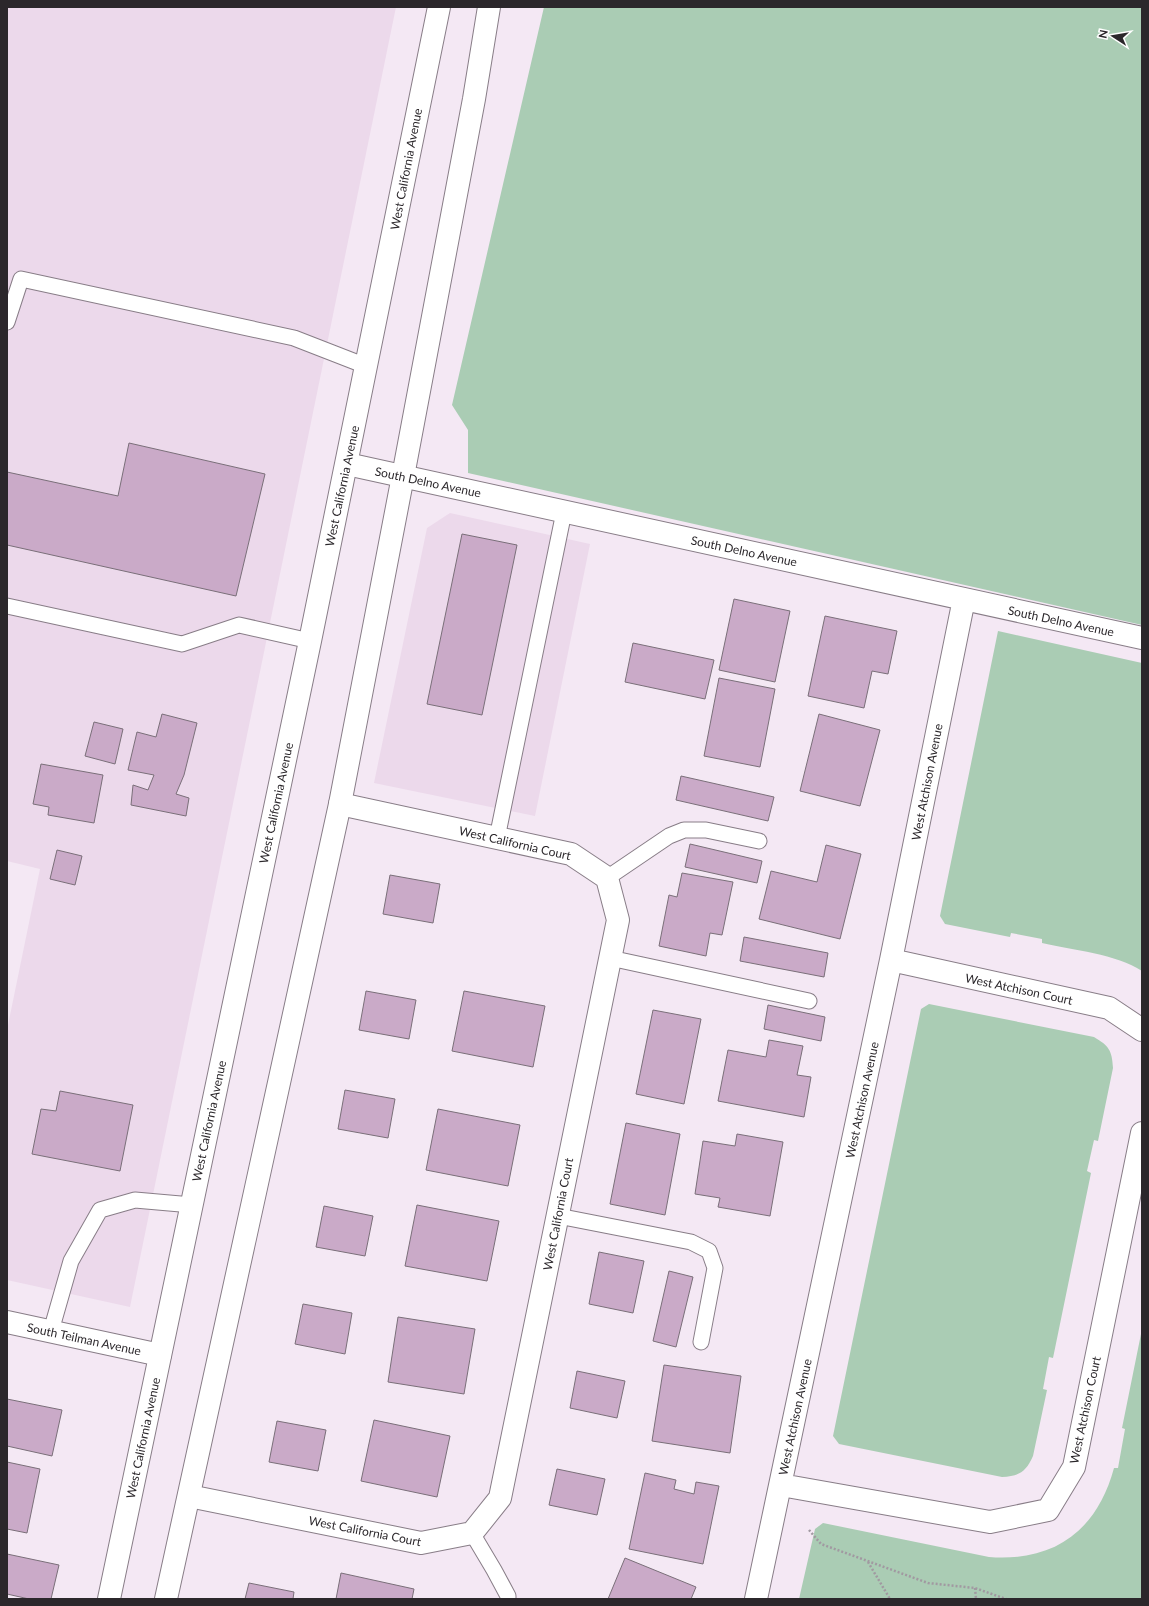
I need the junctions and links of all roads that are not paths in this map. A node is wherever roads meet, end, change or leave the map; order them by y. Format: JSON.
{"nodes":[{"id":1,"x":439,"y":7,"type":"edge"},
{"id":2,"x":489,"y":7,"type":"edge"},
{"id":3,"x":7,"y":322,"type":"edge"},
{"id":4,"x":366,"y":366,"type":"junction"},
{"id":5,"x":347,"y":464,"type":"junction"},
{"id":6,"x":403,"y":476,"type":"junction"},
{"id":7,"x":564,"y":512,"type":"junction"},
{"id":8,"x":964,"y":599,"type":"junction"},
{"id":9,"x":7,"y":606,"type":"edge"},
{"id":10,"x":1142,"y":638,"type":"edge"},
{"id":11,"x":310,"y":641,"type":"junction"},
{"id":12,"x":340,"y":804,"type":"junction"},
{"id":13,"x":497,"y":838,"type":"junction"},
{"id":14,"x":759,"y":841,"type":"dead end"},
{"id":15,"x":607,"y":878,"type":"junction"},
{"id":16,"x":610,"y":958,"type":"junction"},
{"id":17,"x":891,"y":960,"type":"junction"},
{"id":18,"x":809,"y":1000,"type":"dead end"},
{"id":19,"x":1142,"y":1030,"type":"edge"},
{"id":20,"x":1142,"y":1133,"type":"edge"},
{"id":21,"x":192,"y":1205,"type":"junction"},
{"id":22,"x":558,"y":1216,"type":"junction"},
{"id":23,"x":7,"y":1322,"type":"edge"},
{"id":24,"x":51,"y":1331,"type":"junction"},
{"id":25,"x":701,"y":1342,"type":"dead end"},
{"id":26,"x":160,"y":1355,"type":"junction"},
{"id":27,"x":781,"y":1485,"type":"junction"},
{"id":28,"x":189,"y":1496,"type":"junction"},
{"id":29,"x":472,"y":1533,"type":"junction"},
{"id":30,"x":109,"y":1599,"type":"edge"},
{"id":31,"x":166,"y":1599,"type":"edge"},
{"id":32,"x":508,"y":1599,"type":"edge"},
{"id":33,"x":756,"y":1599,"type":"edge"}],
"edges":[{"from":1,"to":4,"type":"street","name":"West California Avenue"},
{"from":2,"to":6,"type":"street"},
{"from":3,"to":4,"type":"lane"},
{"from":4,"to":5,"type":"street","name":"West California Avenue"},
{"from":5,"to":6,"type":"street","name":"South Delno Avenue"},
{"from":5,"to":11,"type":"street","name":"West California Avenue"},
{"from":6,"to":7,"type":"street","name":"South Delno Avenue"},
{"from":6,"to":12,"type":"street"},
{"from":7,"to":8,"type":"street","name":"South Delno Avenue"},
{"from":7,"to":13,"type":"lane"},
{"from":8,"to":10,"type":"street","name":"South Delno Avenue"},
{"from":8,"to":17,"type":"street","name":"West Atchison Avenue"},
{"from":9,"to":11,"type":"lane"},
{"from":11,"to":21,"type":"street","name":"West California Avenue"},
{"from":12,"to":13,"type":"street","name":"West California Court"},
{"from":12,"to":28,"type":"street"},
{"from":13,"to":15,"type":"street","name":"West California Court"},
{"from":14,"to":15,"type":"lane"},
{"from":15,"to":16,"type":"street","name":"West California Court"},
{"from":16,"to":18,"type":"lane"},
{"from":16,"to":22,"type":"street","name":"West California Court"},
{"from":17,"to":19,"type":"street","name":"West Atchison Court"},
{"from":17,"to":27,"type":"street","name":"West Atchison Avenue"},
{"from":20,"to":27,"type":"street","name":"West Atchison Court"},
{"from":21,"to":24,"type":"lane"},
{"from":21,"to":26,"type":"street","name":"West California Avenue"},
{"from":22,"to":25,"type":"lane"},
{"from":22,"to":29,"type":"street","name":"West California Court"},
{"from":23,"to":24,"type":"street","name":"South Teilman Avenue"},
{"from":24,"to":26,"type":"street","name":"South Teilman Avenue"},
{"from":26,"to":30,"type":"street","name":"West California Avenue"},
{"from":27,"to":33,"type":"street","name":"West Atchison Avenue"},
{"from":28,"to":29,"type":"street","name":"West California Court"},
{"from":28,"to":31,"type":"street"},
{"from":29,"to":32,"type":"lane"}]}
